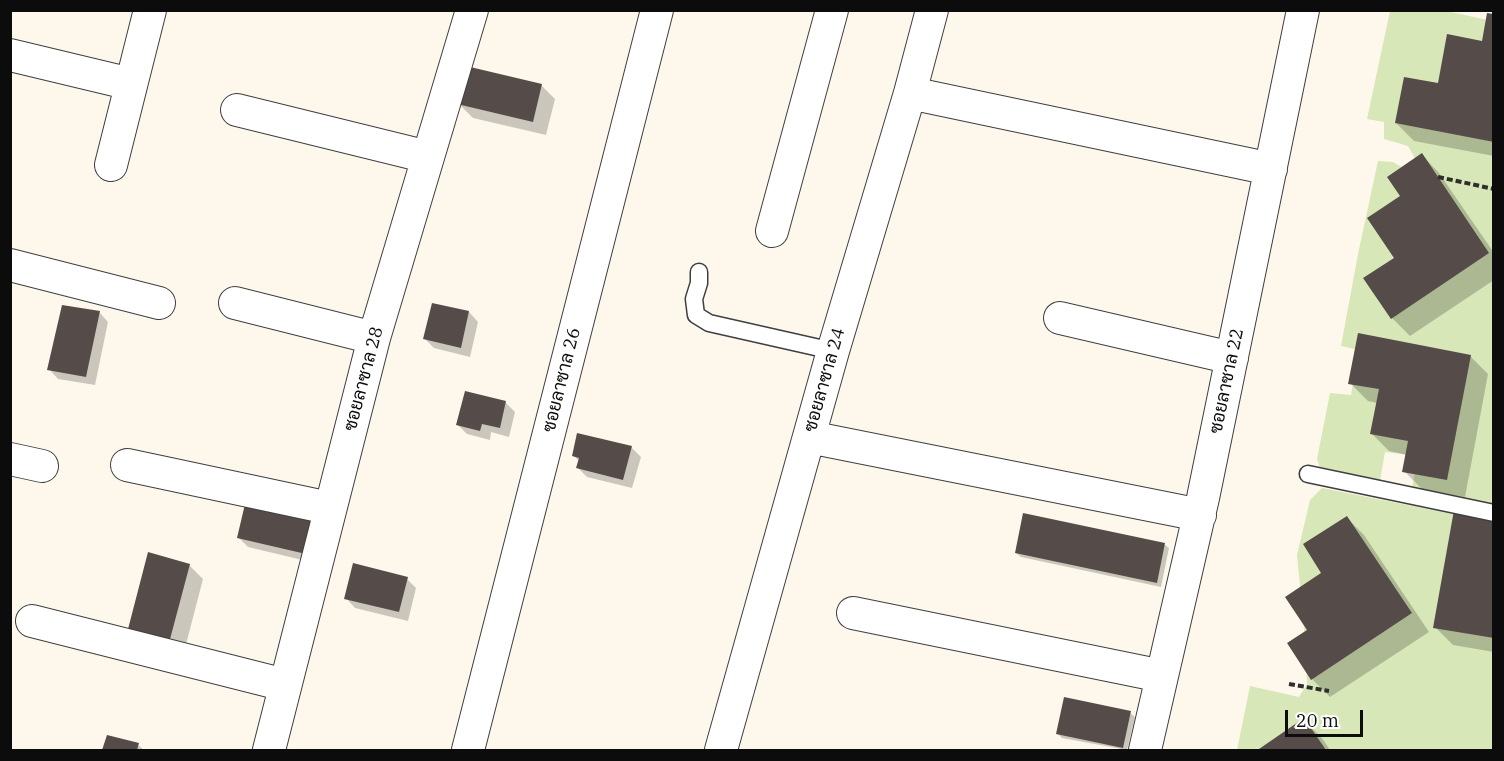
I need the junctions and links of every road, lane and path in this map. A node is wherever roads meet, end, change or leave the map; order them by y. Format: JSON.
{"nodes":[{"id":1,"x":150,"y":10,"type":"edge"},
{"id":2,"x":472,"y":10,"type":"edge"},
{"id":3,"x":657,"y":10,"type":"edge"},
{"id":4,"x":832,"y":10,"type":"edge"},
{"id":5,"x":932,"y":10,"type":"edge"},
{"id":6,"x":1299,"y":12,"type":"edge"},
{"id":7,"x":10,"y":55,"type":"edge"},
{"id":8,"x":132,"y":84,"type":"junction"},
{"id":9,"x":910,"y":93,"type":"junction"},
{"id":10,"x":237,"y":110,"type":"dead end"},
{"id":11,"x":428,"y":157,"type":"junction"},
{"id":12,"x":111,"y":165,"type":"dead end"},
{"id":13,"x":1271,"y":169,"type":"junction"},
{"id":14,"x":1438,"y":177,"type":"dead end"},
{"id":15,"x":1494,"y":189,"type":"edge"},
{"id":16,"x":772,"y":231,"type":"dead end"},
{"id":17,"x":10,"y":265,"type":"edge"},
{"id":18,"x":699,"y":272,"type":"dead end"},
{"id":19,"x":159,"y":303,"type":"dead end"},
{"id":20,"x":235,"y":303,"type":"dead end"},
{"id":21,"x":1060,"y":318,"type":"dead end"},
{"id":22,"x":374,"y":338,"type":"junction"},
{"id":23,"x":833,"y":351,"type":"junction"},
{"id":24,"x":1232,"y":358,"type":"junction"},
{"id":25,"x":809,"y":437,"type":"junction"},
{"id":26,"x":10,"y":459,"type":"edge"},
{"id":27,"x":127,"y":465,"type":"dead end"},
{"id":28,"x":42,"y":466,"type":"dead end"},
{"id":29,"x":1308,"y":474,"type":"dead end"},
{"id":30,"x":329,"y":508,"type":"junction"},
{"id":31,"x":1494,"y":513,"type":"edge"},
{"id":32,"x":1200,"y":515,"type":"junction"},
{"id":33,"x":853,"y":613,"type":"dead end"},
{"id":34,"x":32,"y":621,"type":"dead end"},
{"id":35,"x":1162,"y":676,"type":"junction"},
{"id":36,"x":1289,"y":684,"type":"dead end"},
{"id":37,"x":285,"y":685,"type":"junction"},
{"id":38,"x":1329,"y":691,"type":"dead end"},
{"id":39,"x":269,"y":750,"type":"edge"},
{"id":40,"x":468,"y":750,"type":"edge"},
{"id":41,"x":721,"y":750,"type":"edge"},
{"id":42,"x":1144,"y":750,"type":"edge"}],
"edges":[{"from":1,"to":8,"type":"street"},
{"from":2,"to":11,"type":"street","name":"ซอยลาซาล 28"},
{"from":3,"to":40,"type":"street","name":"ซอยลาซาล 26"},
{"from":4,"to":16,"type":"street"},
{"from":5,"to":9,"type":"street","name":"ซอยลาซาล 24"},
{"from":6,"to":13,"type":"street","name":"ซอยลาซาล 22"},
{"from":7,"to":8,"type":"street"},
{"from":8,"to":12,"type":"street"},
{"from":9,"to":13,"type":"street"},
{"from":9,"to":23,"type":"street","name":"ซอยลาซาล 24"},
{"from":10,"to":11,"type":"street"},
{"from":11,"to":22,"type":"street","name":"ซอยลาซาล 28"},
{"from":13,"to":24,"type":"street","name":"ซอยลาซาล 22"},
{"from":14,"to":15,"type":"path"},
{"from":17,"to":19,"type":"street"},
{"from":18,"to":23,"type":"lane"},
{"from":20,"to":22,"type":"street"},
{"from":21,"to":24,"type":"street"},
{"from":22,"to":30,"type":"street","name":"ซอยลาซาล 28"},
{"from":23,"to":25,"type":"street","name":"ซอยลาซาล 24"},
{"from":24,"to":32,"type":"street","name":"ซอยลาซาล 22"},
{"from":25,"to":32,"type":"street"},
{"from":25,"to":41,"type":"street","name":"ซอยลาซาล 24"},
{"from":26,"to":28,"type":"street"},
{"from":27,"to":30,"type":"street"},
{"from":29,"to":31,"type":"lane"},
{"from":30,"to":37,"type":"street","name":"ซอยลาซาล 28"},
{"from":32,"to":35,"type":"street","name":"ซอยลาซาล 22"},
{"from":33,"to":35,"type":"street"},
{"from":34,"to":37,"type":"street"},
{"from":35,"to":42,"type":"street","name":"ซอยลาซาล 22"},
{"from":36,"to":38,"type":"path"},
{"from":37,"to":39,"type":"street","name":"ซอยลาซาล 28"}]}
